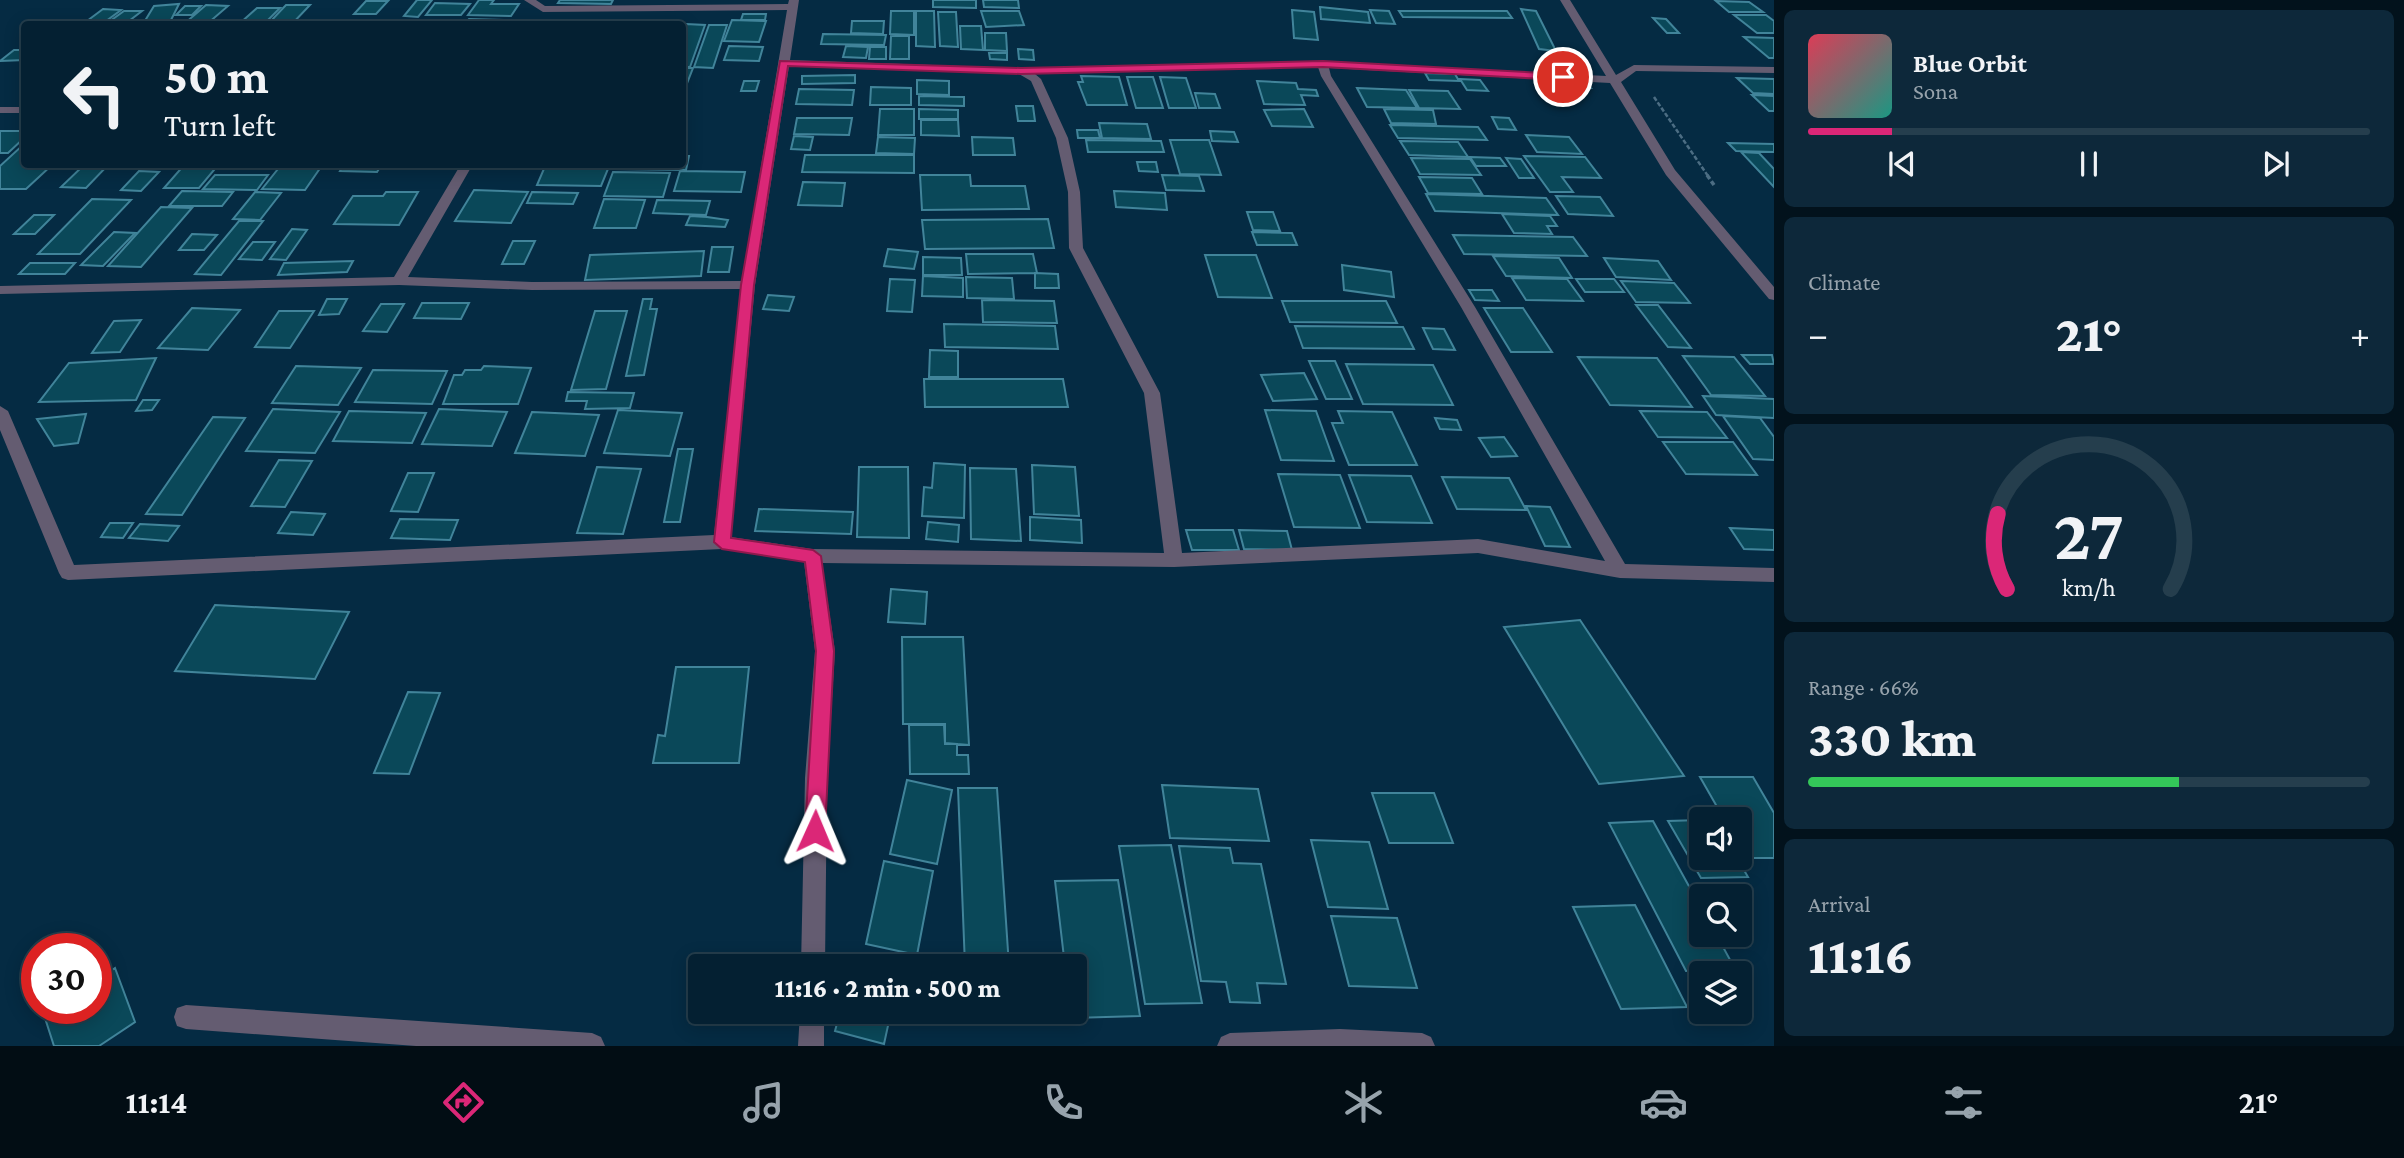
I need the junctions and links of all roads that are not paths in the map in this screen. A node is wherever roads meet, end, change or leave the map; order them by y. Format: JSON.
{"nodes":[{"id":1,"x":529,"y":0,"type":"edge"},
{"id":2,"x":1565,"y":0,"type":"edge"},
{"id":3,"x":794,"y":3,"type":"edge"},
{"id":4,"x":544,"y":8,"type":"edge"},
{"id":5,"x":784,"y":63,"type":"junction"},
{"id":6,"x":1323,"y":64,"type":"junction"},
{"id":7,"x":1774,"y":69,"type":"edge"},
{"id":8,"x":1021,"y":71,"type":"junction"},
{"id":9,"x":1617,"y":80,"type":"junction"},
{"id":10,"x":0,"y":110,"type":"edge"},
{"id":11,"x":21,"y":110,"type":"edge"},
{"id":12,"x":465,"y":168,"type":"edge"},
{"id":13,"x":399,"y":281,"type":"junction"},
{"id":14,"x":747,"y":285,"type":"junction"},
{"id":15,"x":0,"y":290,"type":"edge"},
{"id":16,"x":1774,"y":296,"type":"edge"},
{"id":17,"x":0,"y":411,"type":"edge"},
{"id":18,"x":722,"y":542,"type":"junction"},
{"id":19,"x":813,"y":556,"type":"junction"},
{"id":20,"x":1174,"y":560,"type":"junction"},
{"id":21,"x":1620,"y":571,"type":"junction"},
{"id":22,"x":1774,"y":575,"type":"edge"},
{"id":23,"x":813,"y":954,"type":"edge"},
{"id":24,"x":186,"y":1017,"type":"dead end"},
{"id":25,"x":812,"y":1024,"type":"edge"},
{"id":26,"x":592,"y":1046,"type":"edge"},
{"id":27,"x":811,"y":1046,"type":"edge"},
{"id":28,"x":1230,"y":1046,"type":"edge"},
{"id":29,"x":1422,"y":1046,"type":"edge"}],
"edges":[{"from":1,"to":4,"type":"street"},
{"from":2,"to":9,"type":"street"},
{"from":3,"to":4,"type":"street"},
{"from":3,"to":5,"type":"street"},
{"from":5,"to":8,"type":"street"},
{"from":5,"to":14,"type":"street"},
{"from":6,"to":8,"type":"street"},
{"from":6,"to":9,"type":"street"},
{"from":6,"to":21,"type":"street"},
{"from":7,"to":9,"type":"street"},
{"from":8,"to":20,"type":"street"},
{"from":9,"to":16,"type":"street"},
{"from":10,"to":11,"type":"street"},
{"from":12,"to":13,"type":"street"},
{"from":13,"to":14,"type":"street"},
{"from":13,"to":15,"type":"street"},
{"from":14,"to":18,"type":"street"},
{"from":17,"to":18,"type":"street"},
{"from":18,"to":19,"type":"street"},
{"from":19,"to":20,"type":"street"},
{"from":19,"to":23,"type":"street"},
{"from":20,"to":21,"type":"street"},
{"from":21,"to":22,"type":"street"},
{"from":24,"to":26,"type":"street"},
{"from":25,"to":27,"type":"street"},
{"from":28,"to":29,"type":"street"}]}
